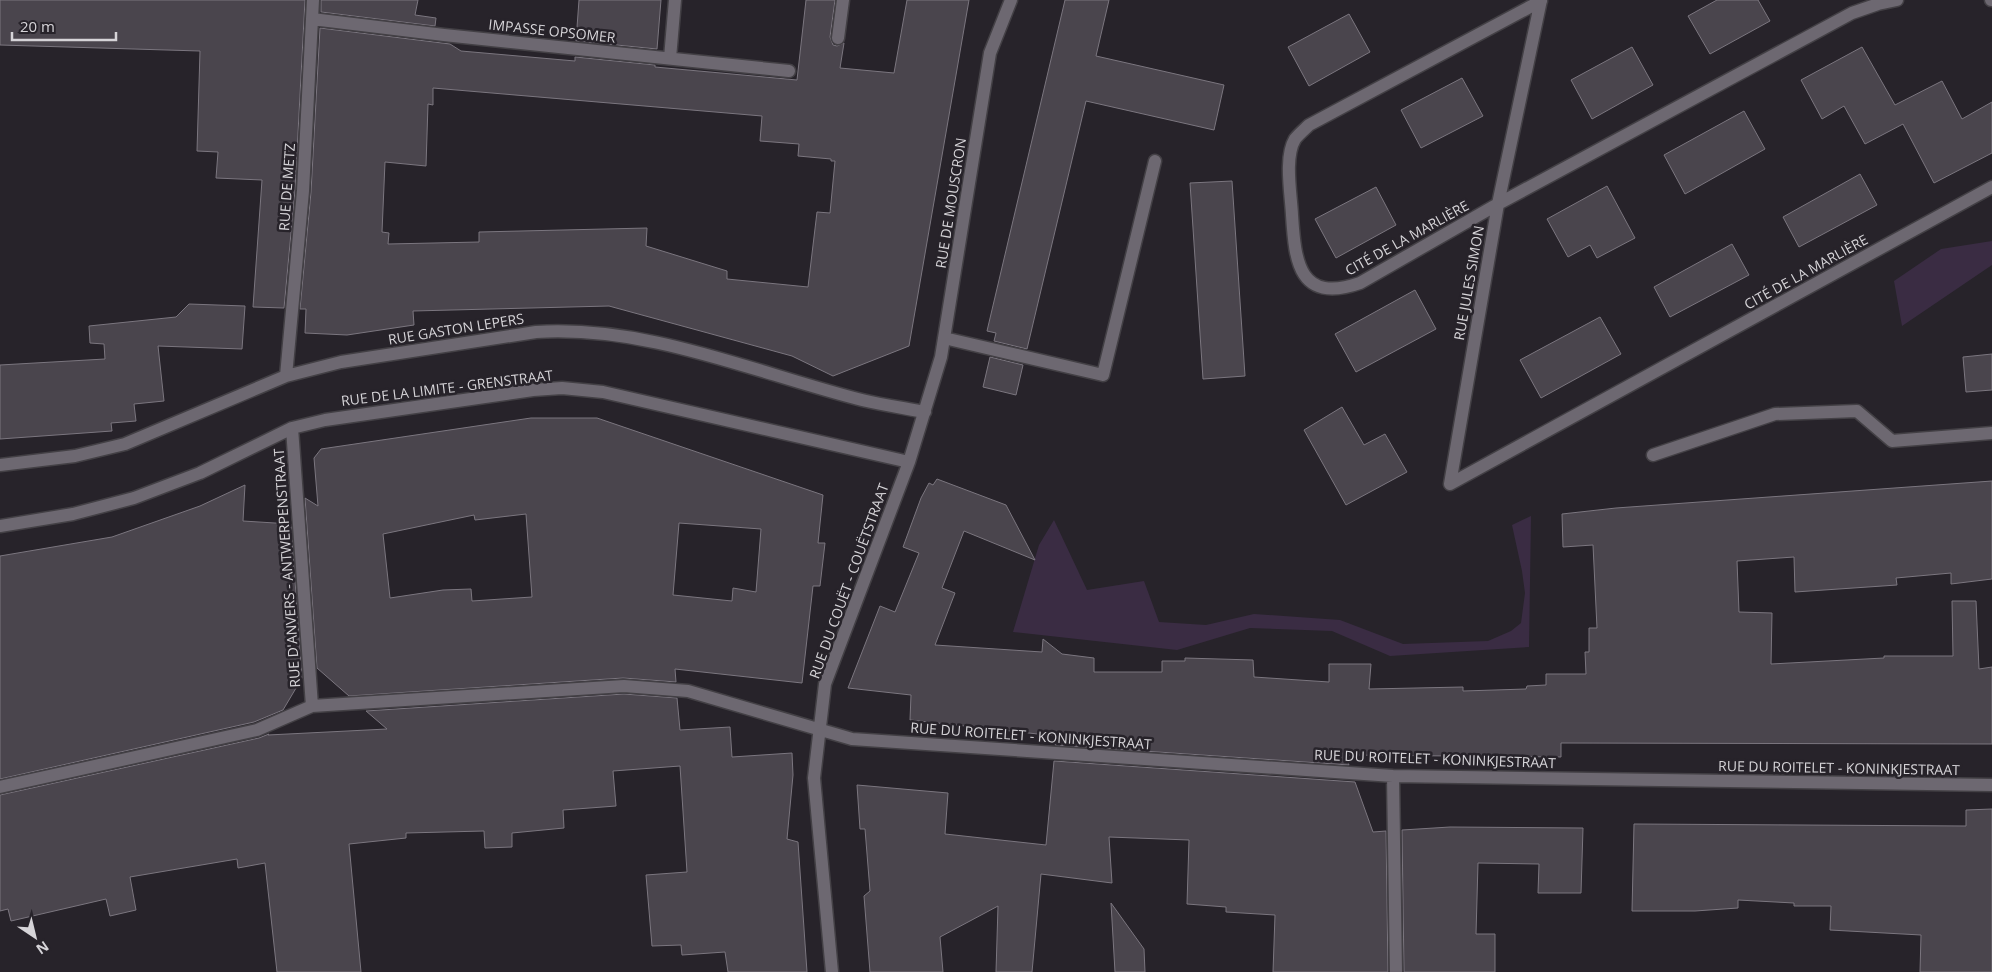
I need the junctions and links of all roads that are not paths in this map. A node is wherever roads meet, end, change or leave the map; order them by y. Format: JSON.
{"nodes":[{"id":1,"x":313,"y":0,"type":"edge"},
{"id":2,"x":675,"y":0,"type":"edge"},
{"id":3,"x":843,"y":0,"type":"edge"},
{"id":4,"x":1011,"y":0,"type":"edge"},
{"id":5,"x":1541,"y":0,"type":"edge"},
{"id":6,"x":1897,"y":0,"type":"edge"},
{"id":7,"x":312,"y":19,"type":"junction"},
{"id":8,"x":838,"y":38,"type":"dead end"},
{"id":9,"x":670,"y":58,"type":"junction"},
{"id":10,"x":789,"y":71,"type":"dead end"},
{"id":11,"x":1155,"y":161,"type":"dead end"},
{"id":12,"x":1992,"y":187,"type":"edge"},
{"id":13,"x":1498,"y":204,"type":"junction"},
{"id":14,"x":944,"y":338,"type":"junction"},
{"id":15,"x":286,"y":376,"type":"junction"},
{"id":16,"x":925,"y":412,"type":"junction"},
{"id":17,"x":292,"y":428,"type":"junction"},
{"id":18,"x":1992,"y":433,"type":"edge"},
{"id":19,"x":1653,"y":455,"type":"dead end"},
{"id":20,"x":909,"y":462,"type":"junction"},
{"id":21,"x":0,"y":465,"type":"edge"},
{"id":22,"x":1450,"y":484,"type":"joint"},
{"id":23,"x":0,"y":526,"type":"edge"},
{"id":24,"x":312,"y":706,"type":"junction"},
{"id":25,"x":818,"y":730,"type":"junction"},
{"id":26,"x":1393,"y":776,"type":"junction"},
{"id":27,"x":1992,"y":785,"type":"edge"},
{"id":28,"x":0,"y":787,"type":"edge"},
{"id":29,"x":832,"y":972,"type":"edge"},
{"id":30,"x":1396,"y":972,"type":"edge"}],
"edges":[{"from":1,"to":7,"type":"street","name":"RUE DE METZ"},
{"from":2,"to":9,"type":"street"},
{"from":3,"to":8,"type":"street"},
{"from":4,"to":14,"type":"street","name":"RUE DE MOUSCRON"},
{"from":5,"to":13,"type":"street","name":"RUE JULES SIMON"},
{"from":5,"to":13,"type":"street","name":"CITÉ DE LA MARLIÈRE"},
{"from":6,"to":13,"type":"street","name":"CITÉ DE LA MARLIÈRE"},
{"from":7,"to":9,"type":"street","name":"IMPASSE OPSOMER"},
{"from":7,"to":15,"type":"street","name":"RUE DE METZ"},
{"from":9,"to":10,"type":"street","name":"IMPASSE OPSOMER"},
{"from":11,"to":14,"type":"street"},
{"from":12,"to":22,"type":"street","name":"CITÉ DE LA MARLIÈRE"},
{"from":13,"to":22,"type":"street","name":"RUE JULES SIMON"},
{"from":14,"to":16,"type":"street","name":"RUE DE MOUSCRON"},
{"from":15,"to":16,"type":"street","name":"RUE GASTON LEPERS"},
{"from":15,"to":21,"type":"street","name":"RUE GASTON LEPERS"},
{"from":16,"to":20,"type":"street","name":"RUE DU COUËT - COUËTSTRAAT"},
{"from":17,"to":20,"type":"street","name":"RUE DE LA LIMITE - GRENSTRAAT"},
{"from":17,"to":23,"type":"street","name":"RUE DE LA LIMITE - GRENSTRAAT"},
{"from":17,"to":24,"type":"street","name":"RUE D'ANVERS - ANTWERPENSTRAAT"},
{"from":18,"to":19,"type":"street"},
{"from":20,"to":25,"type":"street","name":"RUE DU COUËT - COUËTSTRAAT"},
{"from":24,"to":25,"type":"street","name":"RUE DU ROITELET - KONINKJESTRAAT"},
{"from":24,"to":28,"type":"street","name":"RUE DU ROITELET - KONINKJESTRAAT"},
{"from":25,"to":26,"type":"street","name":"RUE DU ROITELET - KONINKJESTRAAT"},
{"from":25,"to":29,"type":"street","name":"RUE DU COUËT - COUËTSTRAAT"},
{"from":26,"to":27,"type":"street","name":"RUE DU ROITELET - KONINKJESTRAAT"},
{"from":26,"to":30,"type":"street"}]}
